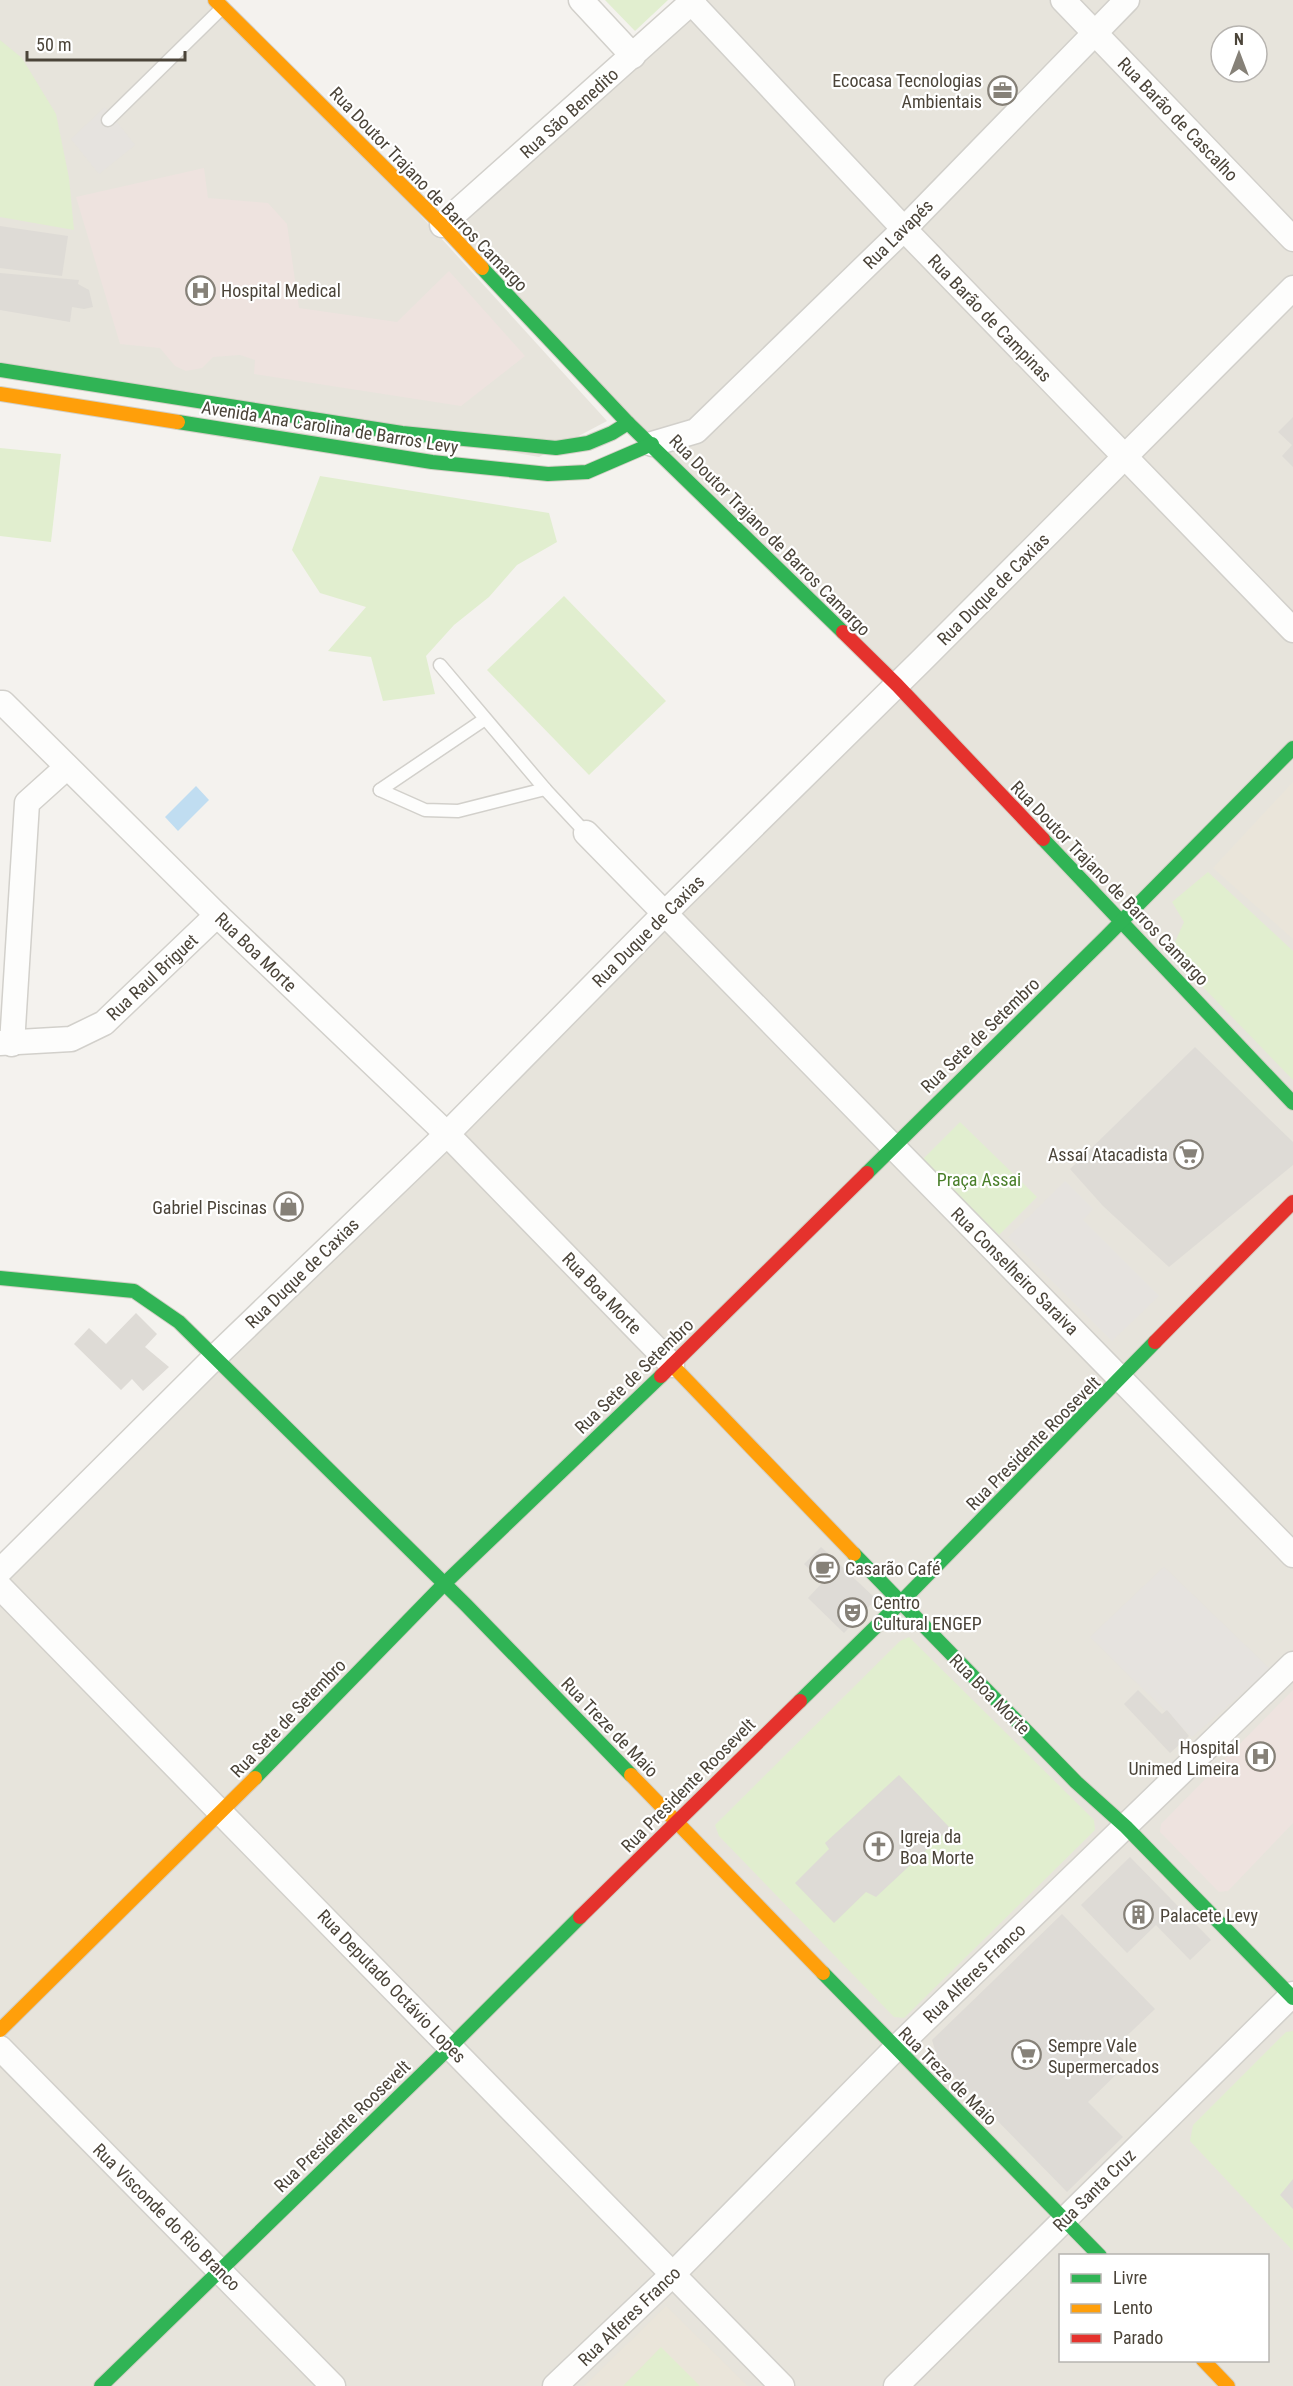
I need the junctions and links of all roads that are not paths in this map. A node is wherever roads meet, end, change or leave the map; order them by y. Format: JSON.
{"nodes":[{"id":1,"x":581,"y":0,"type":"edge"},
{"id":2,"x":1063,"y":0,"type":"edge"},
{"id":3,"x":1127,"y":0,"type":"edge"},
{"id":4,"x":693,"y":1,"type":"edge"},
{"id":5,"x":223,"y":2,"type":"edge"},
{"id":6,"x":1094,"y":32,"type":"junction"},
{"id":7,"x":633,"y":56,"type":"junction"},
{"id":8,"x":108,"y":120,"type":"dead end"},
{"id":9,"x":442,"y":225,"type":"junction"},
{"id":10,"x":904,"y":229,"type":"junction"},
{"id":11,"x":1293,"y":239,"type":"edge"},
{"id":12,"x":1293,"y":288,"type":"edge"},
{"id":13,"x":0,"y":370,"type":"edge"},
{"id":14,"x":0,"y":394,"type":"edge"},
{"id":15,"x":628,"y":423,"type":"junction"},
{"id":16,"x":652,"y":444,"type":"junction"},
{"id":17,"x":1125,"y":456,"type":"junction"},
{"id":18,"x":1293,"y":630,"type":"edge"},
{"id":19,"x":440,"y":664,"type":"dead end"},
{"id":20,"x":897,"y":685,"type":"junction"},
{"id":21,"x":0,"y":703,"type":"edge"},
{"id":22,"x":485,"y":719,"type":"junction"},
{"id":23,"x":1293,"y":748,"type":"edge"},
{"id":24,"x":67,"y":767,"type":"junction"},
{"id":25,"x":545,"y":789,"type":"junction"},
{"id":26,"x":586,"y":833,"type":"joint"},
{"id":27,"x":665,"y":913,"type":"junction"},
{"id":28,"x":216,"y":915,"type":"junction"},
{"id":29,"x":1122,"y":921,"type":"junction"},
{"id":30,"x":6,"y":1043,"type":"edge"},
{"id":31,"x":1293,"y":1103,"type":"edge"},
{"id":32,"x":447,"y":1134,"type":"junction"},
{"id":33,"x":892,"y":1147,"type":"junction"},
{"id":34,"x":1293,"y":1202,"type":"edge"},
{"id":35,"x":0,"y":1278,"type":"edge"},
{"id":36,"x":216,"y":1356,"type":"junction"},
{"id":37,"x":672,"y":1365,"type":"junction"},
{"id":38,"x":1121,"y":1379,"type":"junction"},
{"id":39,"x":1293,"y":1555,"type":"edge"},
{"id":40,"x":0,"y":1571,"type":"edge"},
{"id":41,"x":445,"y":1583,"type":"junction"},
{"id":42,"x":0,"y":1587,"type":"edge"},
{"id":43,"x":902,"y":1601,"type":"junction"},
{"id":44,"x":1293,"y":1664,"type":"edge"},
{"id":45,"x":222,"y":1812,"type":"junction"},
{"id":46,"x":676,"y":1821,"type":"junction"},
{"id":47,"x":1126,"y":1827,"type":"junction"},
{"id":48,"x":1292,"y":1996,"type":"edge"},
{"id":49,"x":0,"y":2030,"type":"edge"},
{"id":50,"x":451,"y":2046,"type":"junction"},
{"id":51,"x":0,"y":2048,"type":"edge"},
{"id":52,"x":896,"y":2048,"type":"junction"},
{"id":53,"x":1065,"y":2219,"type":"junction"},
{"id":54,"x":1098,"y":2254,"type":"edge"},
{"id":55,"x":219,"y":2270,"type":"junction"},
{"id":56,"x":672,"y":2275,"type":"junction"},
{"id":57,"x":1204,"y":2362,"type":"edge"},
{"id":58,"x":101,"y":2386,"type":"edge"},
{"id":59,"x":333,"y":2386,"type":"edge"},
{"id":60,"x":555,"y":2386,"type":"edge"},
{"id":61,"x":782,"y":2386,"type":"edge"},
{"id":62,"x":896,"y":2386,"type":"edge"},
{"id":63,"x":1228,"y":2386,"type":"edge"}],
"edges":[{"from":1,"to":7,"type":"street"},
{"from":2,"to":6,"type":"street","name":"Rua Barão de Cascalho"},
{"from":3,"to":6,"type":"street","name":"Rua Lavapés"},
{"from":4,"to":7,"type":"street","name":"Rua São Benedito"},
{"from":4,"to":10,"type":"street","name":"Rua Barão de Campinas"},
{"from":5,"to":8,"type":"lane"},
{"from":5,"to":9,"type":"main road","name":"Rua Doutor Trajano de Barros Camargo"},
{"from":6,"to":10,"type":"street","name":"Rua Lavapés"},
{"from":6,"to":11,"type":"street","name":"Rua Barão de Cascalho"},
{"from":7,"to":9,"type":"street","name":"Rua São Benedito"},
{"from":9,"to":15,"type":"main road","name":"Rua Doutor Trajano de Barros Camargo"},
{"from":10,"to":16,"type":"street","name":"Rua Lavapés"},
{"from":10,"to":17,"type":"street","name":"Rua Barão de Campinas"},
{"from":12,"to":17,"type":"street","name":"Rua Duque de Caxias"},
{"from":13,"to":15,"type":"main road","name":"Avenida Ana Carolina de Barros Levy"},
{"from":14,"to":16,"type":"main road","name":"Avenida Ana Carolina de Barros Levy"},
{"from":15,"to":16,"type":"main road","name":"Rua Doutor Trajano de Barros Camargo"},
{"from":16,"to":20,"type":"main road","name":"Rua Doutor Trajano de Barros Camargo"},
{"from":17,"to":18,"type":"street","name":"Rua Barão de Campinas"},
{"from":17,"to":20,"type":"street","name":"Rua Duque de Caxias"},
{"from":19,"to":22,"type":"lane"},
{"from":20,"to":27,"type":"street","name":"Rua Duque de Caxias"},
{"from":20,"to":29,"type":"main road","name":"Rua Doutor Trajano de Barros Camargo"},
{"from":21,"to":24,"type":"street","name":"Rua Boa Morte"},
{"from":22,"to":25,"type":"lane"},
{"from":22,"to":25,"type":"lane"},
{"from":23,"to":29,"type":"main road","name":"Rua Sete de Setembro"},
{"from":24,"to":28,"type":"street","name":"Rua Boa Morte"},
{"from":24,"to":30,"type":"street"},
{"from":25,"to":26,"type":"lane"},
{"from":26,"to":27,"type":"street","name":"Rua Conselheiro Saraiva"},
{"from":27,"to":32,"type":"street","name":"Rua Duque de Caxias"},
{"from":27,"to":33,"type":"street","name":"Rua Conselheiro Saraiva"},
{"from":28,"to":30,"type":"street","name":"Rua Raul Briguet"},
{"from":28,"to":32,"type":"street","name":"Rua Boa Morte"},
{"from":29,"to":31,"type":"main road","name":"Rua Doutor Trajano de Barros Camargo"},
{"from":29,"to":33,"type":"main road","name":"Rua Sete de Setembro"},
{"from":32,"to":36,"type":"street","name":"Rua Duque de Caxias"},
{"from":32,"to":37,"type":"street","name":"Rua Boa Morte"},
{"from":33,"to":37,"type":"main road","name":"Rua Sete de Setembro"},
{"from":33,"to":38,"type":"street","name":"Rua Conselheiro Saraiva"},
{"from":34,"to":38,"type":"main road","name":"Rua Presidente Roosevelt"},
{"from":35,"to":36,"type":"main road","name":"Rua Treze de Maio"},
{"from":36,"to":40,"type":"street","name":"Rua Duque de Caxias"},
{"from":36,"to":41,"type":"main road","name":"Rua Treze de Maio"},
{"from":37,"to":41,"type":"main road","name":"Rua Sete de Setembro"},
{"from":37,"to":43,"type":"main road","name":"Rua Boa Morte"},
{"from":38,"to":39,"type":"street","name":"Rua Conselheiro Saraiva"},
{"from":38,"to":43,"type":"main road","name":"Rua Presidente Roosevelt"},
{"from":41,"to":45,"type":"main road","name":"Rua Sete de Setembro"},
{"from":41,"to":46,"type":"main road","name":"Rua Treze de Maio"},
{"from":42,"to":45,"type":"street","name":"Rua Deputado Octávio Lopes"},
{"from":43,"to":46,"type":"main road","name":"Rua Presidente Roosevelt"},
{"from":43,"to":47,"type":"main road","name":"Rua Boa Morte"},
{"from":44,"to":47,"type":"street","name":"Rua Alferes Franco"},
{"from":45,"to":49,"type":"main road","name":"Rua Sete de Setembro"},
{"from":45,"to":50,"type":"street","name":"Rua Deputado Octávio Lopes"},
{"from":46,"to":50,"type":"main road","name":"Rua Presidente Roosevelt"},
{"from":46,"to":52,"type":"main road","name":"Rua Treze de Maio"},
{"from":47,"to":48,"type":"main road","name":"Rua Boa Morte"},
{"from":47,"to":52,"type":"street","name":"Rua Alferes Franco"},
{"from":48,"to":53,"type":"street","name":"Rua Santa Cruz"},
{"from":50,"to":55,"type":"main road","name":"Rua Presidente Roosevelt"},
{"from":50,"to":56,"type":"street","name":"Rua Deputado Octávio Lopes"},
{"from":51,"to":55,"type":"street","name":"Rua Visconde do Rio Branco"},
{"from":52,"to":53,"type":"main road","name":"Rua Treze de Maio"},
{"from":52,"to":56,"type":"street","name":"Rua Alferes Franco"},
{"from":53,"to":54,"type":"main road","name":"Rua Treze de Maio"},
{"from":53,"to":62,"type":"street","name":"Rua Santa Cruz"},
{"from":55,"to":58,"type":"main road","name":"Rua Presidente Roosevelt"},
{"from":55,"to":59,"type":"street","name":"Rua Visconde do Rio Branco"},
{"from":56,"to":60,"type":"street","name":"Rua Alferes Franco"},
{"from":56,"to":61,"type":"street","name":"Rua Deputado Octávio Lopes"},
{"from":57,"to":63,"type":"main road"}]}
